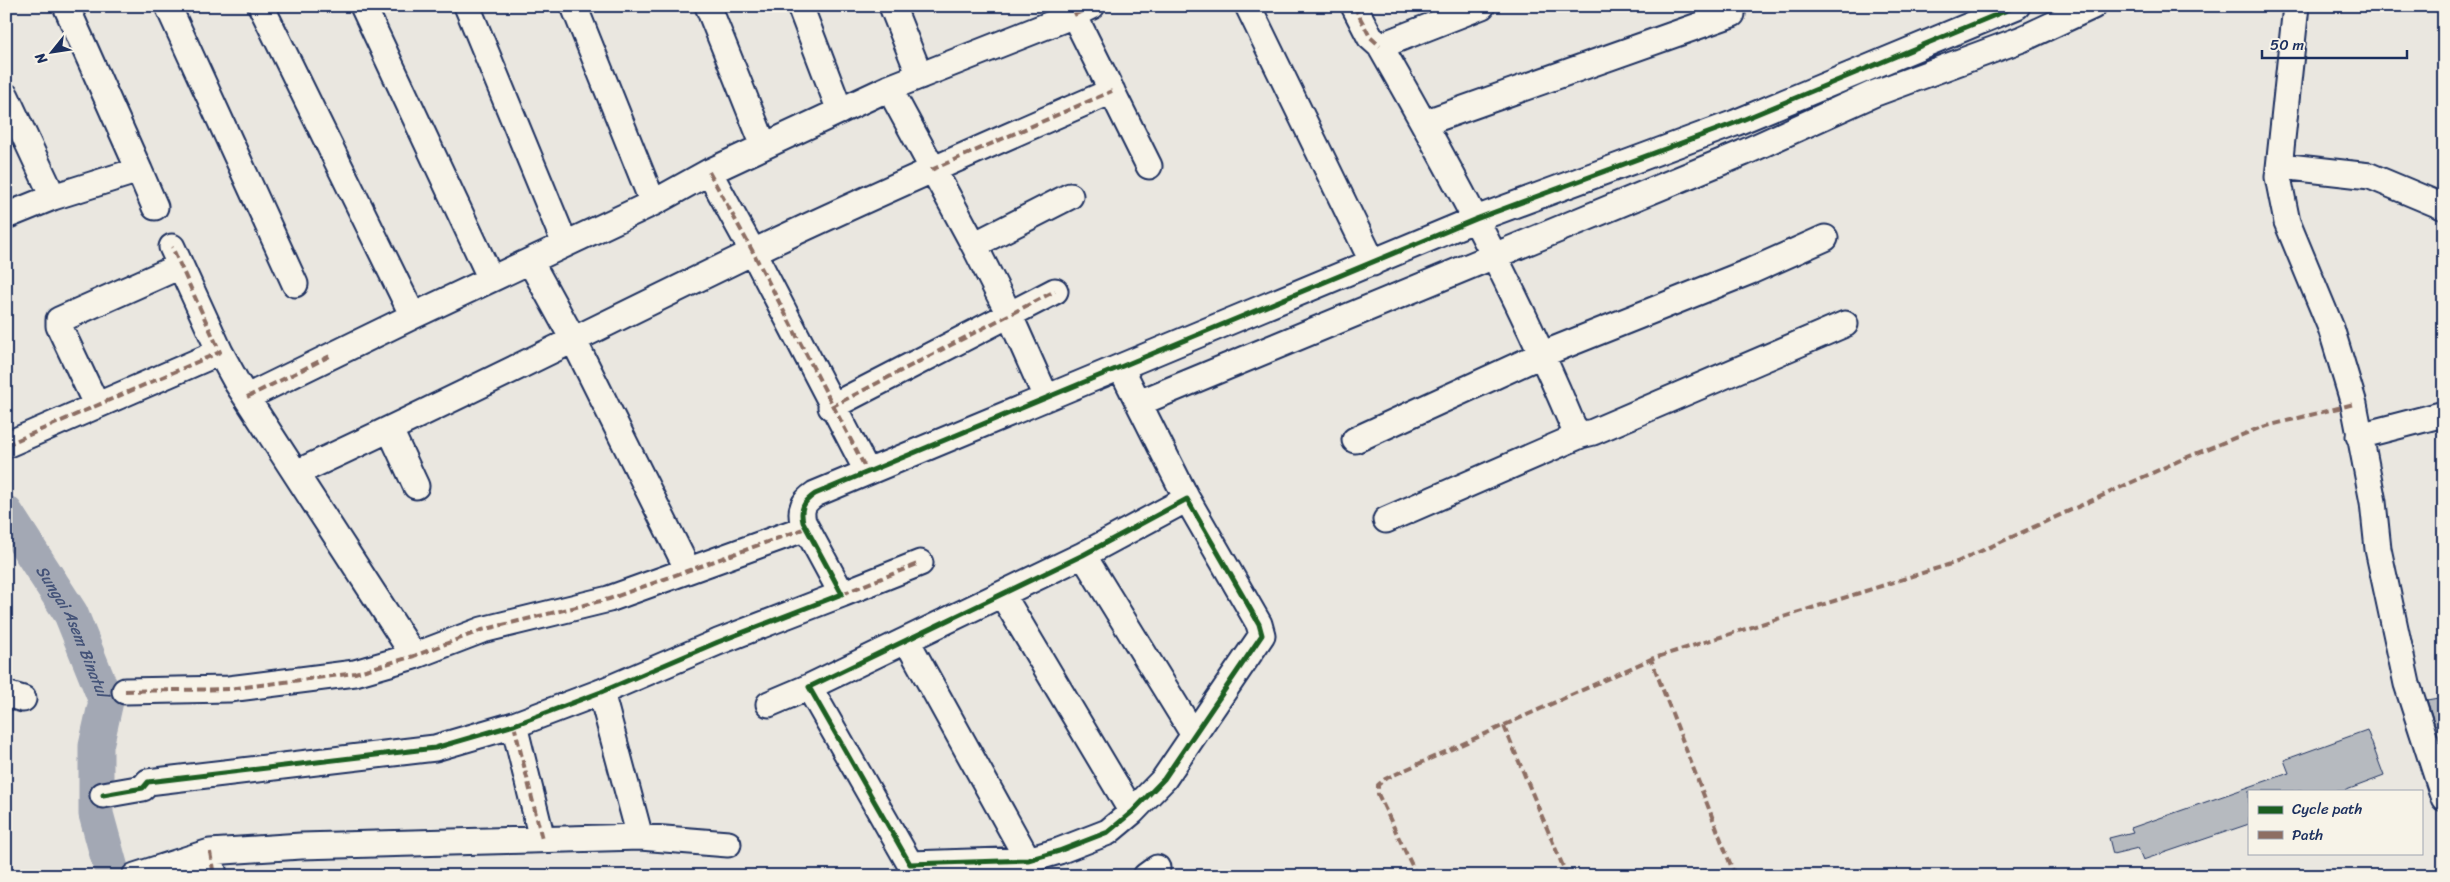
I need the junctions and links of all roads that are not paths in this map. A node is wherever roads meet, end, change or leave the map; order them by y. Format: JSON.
{"nodes":[{"id":1,"x":66,"y":6,"type":"edge"},
{"id":2,"x":168,"y":6,"type":"edge"},
{"id":3,"x":261,"y":6,"type":"edge"},
{"id":4,"x":363,"y":6,"type":"edge"},
{"id":5,"x":467,"y":6,"type":"edge"},
{"id":6,"x":574,"y":6,"type":"edge"},
{"id":7,"x":708,"y":6,"type":"edge"},
{"id":8,"x":800,"y":6,"type":"edge"},
{"id":9,"x":892,"y":6,"type":"edge"},
{"id":10,"x":1248,"y":6,"type":"edge"},
{"id":11,"x":1354,"y":6,"type":"edge"},
{"id":12,"x":1482,"y":6,"type":"edge"},
{"id":13,"x":2017,"y":6,"type":"edge"},
{"id":14,"x":2093,"y":6,"type":"edge"},
{"id":15,"x":2296,"y":6,"type":"edge"},
{"id":16,"x":1078,"y":9,"type":"edge"},
{"id":17,"x":1732,"y":14,"type":"dead end"},
{"id":18,"x":1380,"y":46,"type":"junction"},
{"id":19,"x":920,"y":76,"type":"junction"},
{"id":20,"x":889,"y":88,"type":"junction"},
{"id":21,"x":1112,"y":91,"type":"junction"},
{"id":22,"x":6,"y":96,"type":"edge"},
{"id":23,"x":840,"y":111,"type":"junction"},
{"id":24,"x":1424,"y":123,"type":"junction"},
{"id":25,"x":764,"y":146,"type":"junction"},
{"id":26,"x":1149,"y":166,"type":"dead end"},
{"id":27,"x":139,"y":170,"type":"junction"},
{"id":28,"x":932,"y":170,"type":"junction"},
{"id":29,"x":2279,"y":171,"type":"junction"},
{"id":30,"x":709,"y":172,"type":"junction"},
{"id":31,"x":1070,"y":196,"type":"dead end"},
{"id":32,"x":53,"y":197,"type":"junction"},
{"id":33,"x":653,"y":203,"type":"junction"},
{"id":34,"x":156,"y":207,"type":"dead end"},
{"id":35,"x":2444,"y":207,"type":"edge"},
{"id":36,"x":6,"y":216,"type":"edge"},
{"id":37,"x":1476,"y":219,"type":"junction"},
{"id":38,"x":1825,"y":238,"type":"dead end"},
{"id":39,"x":565,"y":244,"type":"junction"},
{"id":40,"x":974,"y":245,"type":"junction"},
{"id":41,"x":753,"y":252,"type":"junction"},
{"id":42,"x":1496,"y":255,"type":"junction"},
{"id":43,"x":530,"y":261,"type":"junction"},
{"id":44,"x":1373,"y":263,"type":"junction"},
{"id":45,"x":491,"y":278,"type":"junction"},
{"id":46,"x":295,"y":284,"type":"dead end"},
{"id":47,"x":1055,"y":291,"type":"dead end"},
{"id":48,"x":1009,"y":314,"type":"junction"},
{"id":49,"x":413,"y":316,"type":"junction"},
{"id":50,"x":1844,"y":324,"type":"dead end"},
{"id":51,"x":574,"y":341,"type":"junction"},
{"id":52,"x":220,"y":352,"type":"junction"},
{"id":53,"x":1543,"y":354,"type":"junction"},
{"id":54,"x":1121,"y":368,"type":"junction"},
{"id":55,"x":247,"y":397,"type":"junction"},
{"id":56,"x":1046,"y":397,"type":"junction"},
{"id":57,"x":1139,"y":403,"type":"junction"},
{"id":58,"x":96,"y":404,"type":"junction"},
{"id":59,"x":831,"y":406,"type":"junction"},
{"id":60,"x":2444,"y":414,"type":"edge"},
{"id":61,"x":390,"y":430,"type":"junction"},
{"id":62,"x":1581,"y":435,"type":"junction"},
{"id":63,"x":2359,"y":436,"type":"junction"},
{"id":64,"x":1355,"y":440,"type":"dead end"},
{"id":65,"x":6,"y":445,"type":"edge"},
{"id":66,"x":866,"y":471,"type":"junction"},
{"id":67,"x":296,"y":473,"type":"junction"},
{"id":68,"x":416,"y":486,"type":"dead end"},
{"id":69,"x":1187,"y":499,"type":"junction"},
{"id":70,"x":1386,"y":520,"type":"dead end"},
{"id":71,"x":806,"y":528,"type":"junction"},
{"id":72,"x":1083,"y":555,"type":"junction"},
{"id":73,"x":920,"y":564,"type":"dead end"},
{"id":74,"x":688,"y":570,"type":"junction"},
{"id":75,"x":842,"y":594,"type":"junction"},
{"id":76,"x":1002,"y":594,"type":"junction"},
{"id":77,"x":907,"y":642,"type":"junction"},
{"id":78,"x":414,"y":656,"type":"junction"},
{"id":79,"x":809,"y":687,"type":"junction"},
{"id":80,"x":126,"y":691,"type":"dead end"},
{"id":81,"x":601,"y":692,"type":"junction"},
{"id":82,"x":769,"y":704,"type":"dead end"},
{"id":83,"x":514,"y":725,"type":"junction"},
{"id":84,"x":1194,"y":736,"type":"junction"},
{"id":85,"x":104,"y":795,"type":"dead end"},
{"id":86,"x":2444,"y":798,"type":"edge"},
{"id":87,"x":1132,"y":812,"type":"junction"},
{"id":88,"x":640,"y":837,"type":"junction"},
{"id":89,"x":542,"y":839,"type":"junction"},
{"id":90,"x":728,"y":844,"type":"dead end"},
{"id":91,"x":1028,"y":860,"type":"junction"},
{"id":92,"x":212,"y":862,"type":"edge"},
{"id":93,"x":134,"y":876,"type":"edge"}],
"edges":[{"from":1,"to":27,"type":"street"},
{"from":2,"to":46,"type":"street"},
{"from":3,"to":49,"type":"street"},
{"from":4,"to":45,"type":"street"},
{"from":5,"to":39,"type":"street"},
{"from":6,"to":33,"type":"street"},
{"from":7,"to":25,"type":"street"},
{"from":8,"to":23,"type":"street"},
{"from":9,"to":19,"type":"street"},
{"from":10,"to":44,"type":"street"},
{"from":11,"to":18,"type":"street"},
{"from":12,"to":18,"type":"street"},
{"from":13,"to":37,"type":"street"},
{"from":14,"to":42,"type":"street"},
{"from":15,"to":29,"type":"street"},
{"from":16,"to":19,"type":"street"},
{"from":16,"to":21,"type":"street"},
{"from":17,"to":24,"type":"street"},
{"from":18,"to":24,"type":"street"},
{"from":19,"to":20,"type":"street"},
{"from":20,"to":23,"type":"street"},
{"from":20,"to":28,"type":"street"},
{"from":21,"to":26,"type":"street"},
{"from":21,"to":28,"type":"street"},
{"from":22,"to":32,"type":"street"},
{"from":23,"to":25,"type":"street"},
{"from":24,"to":37,"type":"street"},
{"from":25,"to":30,"type":"street"},
{"from":27,"to":32,"type":"street"},
{"from":27,"to":34,"type":"street"},
{"from":28,"to":40,"type":"street"},
{"from":28,"to":41,"type":"street"},
{"from":29,"to":35,"type":"street"},
{"from":29,"to":63,"type":"street"},
{"from":30,"to":33,"type":"street"},
{"from":30,"to":41,"type":"street"},
{"from":31,"to":40,"type":"street"},
{"from":32,"to":36,"type":"street"},
{"from":33,"to":39,"type":"street"},
{"from":37,"to":42,"type":"street"},
{"from":37,"to":44,"type":"street"},
{"from":38,"to":53,"type":"street"},
{"from":39,"to":43,"type":"street"},
{"from":40,"to":48,"type":"street"},
{"from":41,"to":51,"type":"street"},
{"from":41,"to":59,"type":"street"},
{"from":42,"to":53,"type":"street"},
{"from":42,"to":57,"type":"street"},
{"from":43,"to":45,"type":"street"},
{"from":43,"to":51,"type":"street"},
{"from":44,"to":54,"type":"street"},
{"from":45,"to":49,"type":"street"},
{"from":47,"to":48,"type":"street"},
{"from":48,"to":56,"type":"street"},
{"from":48,"to":59,"type":"street"},
{"from":49,"to":55,"type":"street"},
{"from":50,"to":62,"type":"street"},
{"from":51,"to":61,"type":"street"},
{"from":51,"to":74,"type":"street"},
{"from":52,"to":55,"type":"street"},
{"from":52,"to":58,"type":"street"},
{"from":52,"to":58,"type":"street"},
{"from":53,"to":62,"type":"street"},
{"from":53,"to":64,"type":"street"},
{"from":54,"to":56,"type":"street"},
{"from":54,"to":57,"type":"street"},
{"from":55,"to":67,"type":"street"},
{"from":56,"to":66,"type":"street"},
{"from":57,"to":69,"type":"street"},
{"from":58,"to":65,"type":"street"},
{"from":59,"to":66,"type":"street"},
{"from":60,"to":63,"type":"street"},
{"from":61,"to":67,"type":"street"},
{"from":61,"to":68,"type":"street"},
{"from":62,"to":70,"type":"street"},
{"from":63,"to":86,"type":"street"},
{"from":66,"to":71,"type":"street"},
{"from":67,"to":78,"type":"street"},
{"from":69,"to":72,"type":"street"},
{"from":69,"to":84,"type":"street"},
{"from":71,"to":74,"type":"street"},
{"from":71,"to":75,"type":"street"},
{"from":72,"to":76,"type":"street"},
{"from":72,"to":84,"type":"street"},
{"from":73,"to":75,"type":"street"},
{"from":74,"to":78,"type":"street"},
{"from":75,"to":81,"type":"street"},
{"from":76,"to":77,"type":"street"},
{"from":76,"to":87,"type":"street"},
{"from":77,"to":79,"type":"street"},
{"from":77,"to":91,"type":"street"},
{"from":78,"to":80,"type":"street"},
{"from":79,"to":82,"type":"street"},
{"from":79,"to":91,"type":"street"},
{"from":81,"to":83,"type":"street"},
{"from":81,"to":88,"type":"street"},
{"from":83,"to":85,"type":"street"},
{"from":83,"to":89,"type":"street"},
{"from":84,"to":87,"type":"street"},
{"from":87,"to":91,"type":"street"},
{"from":88,"to":89,"type":"street"},
{"from":88,"to":90,"type":"street"},
{"from":89,"to":92,"type":"street"},
{"from":92,"to":93,"type":"street"}]}
